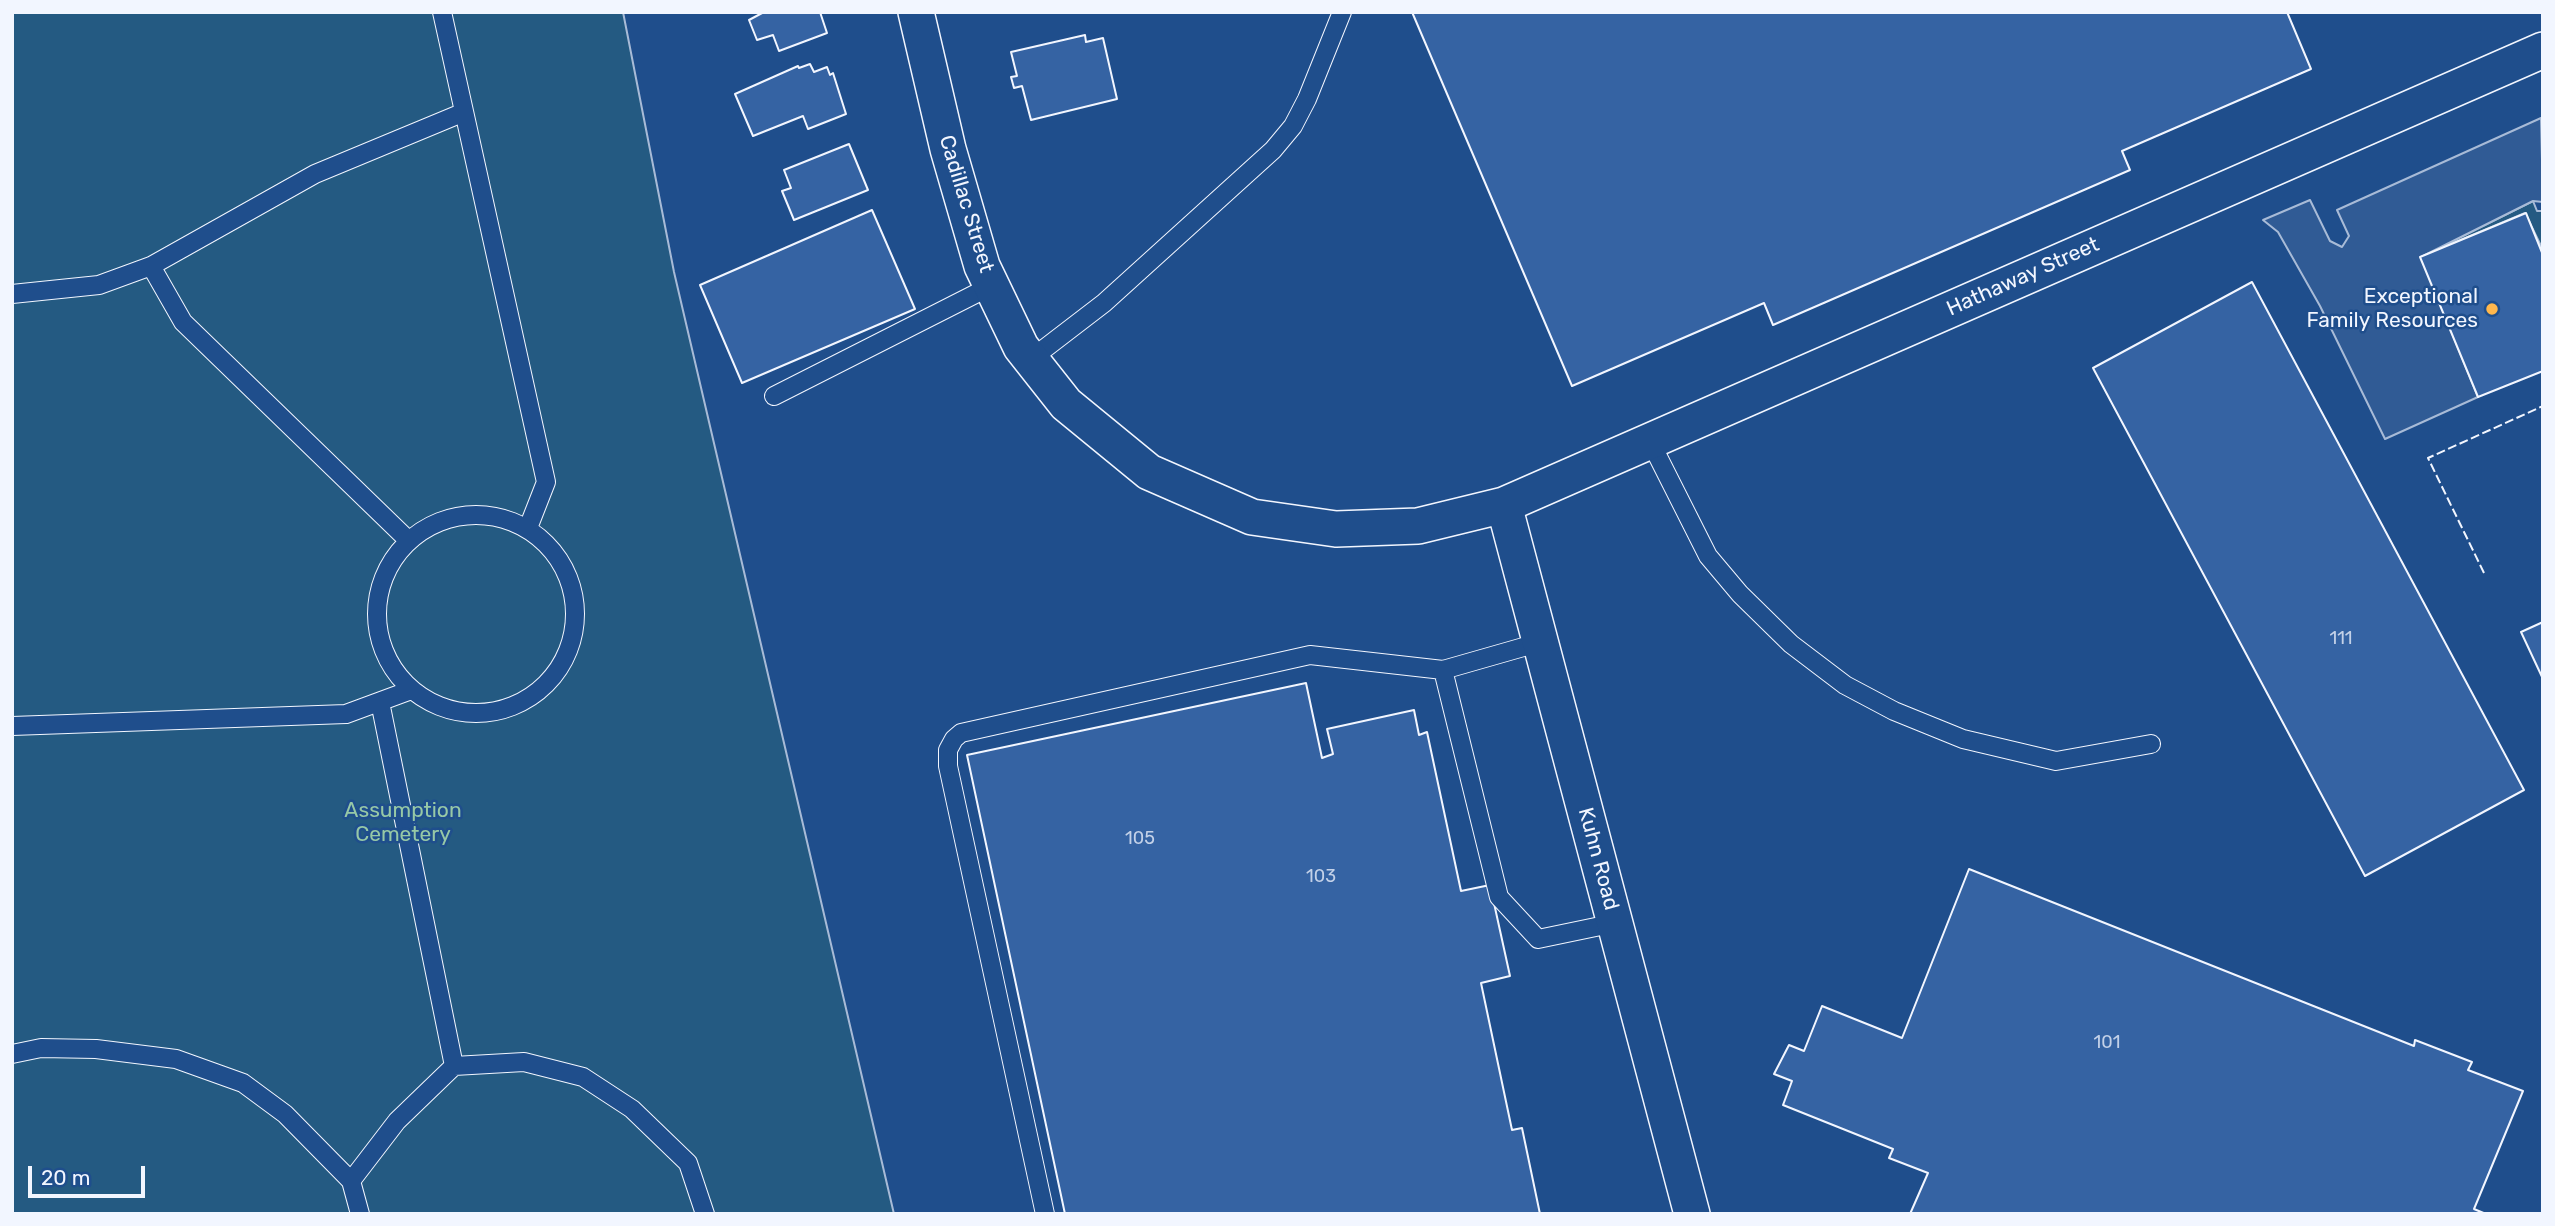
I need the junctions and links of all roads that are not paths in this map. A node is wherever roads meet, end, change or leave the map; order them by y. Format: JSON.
{"nodes":[{"id":1,"x":442,"y":12,"type":"edge"},
{"id":2,"x":916,"y":12,"type":"edge"},
{"id":3,"x":1342,"y":12,"type":"edge"},
{"id":4,"x":2543,"y":50,"type":"edge"},
{"id":5,"x":462,"y":113,"type":"junction"},
{"id":6,"x":152,"y":266,"type":"junction"},
{"id":7,"x":991,"y":286,"type":"junction"},
{"id":8,"x":12,"y":294,"type":"edge"},
{"id":9,"x":1031,"y":359,"type":"junction"},
{"id":10,"x":774,"y":396,"type":"dead end"},
{"id":11,"x":1650,"y":441,"type":"junction"},
{"id":12,"x":1504,"y":505,"type":"junction"},
{"id":13,"x":528,"y":528,"type":"junction"},
{"id":14,"x":408,"y":540,"type":"junction"},
{"id":15,"x":1541,"y":642,"type":"junction"},
{"id":16,"x":1443,"y":670,"type":"junction"},
{"id":17,"x":411,"y":690,"type":"junction"},
{"id":18,"x":380,"y":702,"type":"junction"},
{"id":19,"x":12,"y":726,"type":"edge"},
{"id":20,"x":2151,"y":744,"type":"dead end"},
{"id":21,"x":1615,"y":923,"type":"junction"},
{"id":22,"x":12,"y":1054,"type":"edge"},
{"id":23,"x":454,"y":1066,"type":"junction"},
{"id":24,"x":351,"y":1181,"type":"junction"},
{"id":25,"x":360,"y":1214,"type":"edge"},
{"id":26,"x":705,"y":1214,"type":"edge"},
{"id":27,"x":1045,"y":1214,"type":"edge"},
{"id":28,"x":1692,"y":1214,"type":"edge"}],
"edges":[{"from":1,"to":5,"type":"lane"},
{"from":2,"to":7,"type":"street","name":"Cadillac Street"},
{"from":3,"to":9,"type":"lane"},
{"from":4,"to":11,"type":"street","name":"Hathaway Street"},
{"from":5,"to":6,"type":"lane"},
{"from":5,"to":13,"type":"lane"},
{"from":6,"to":8,"type":"lane"},
{"from":6,"to":14,"type":"lane"},
{"from":7,"to":9,"type":"street","name":"Cadillac Street"},
{"from":7,"to":10,"type":"lane"},
{"from":9,"to":12,"type":"street","name":"Cadillac Street"},
{"from":11,"to":12,"type":"street","name":"Hathaway Street"},
{"from":11,"to":20,"type":"lane"},
{"from":12,"to":15,"type":"street","name":"Kuhn Road"},
{"from":13,"to":14,"type":"lane"},
{"from":13,"to":17,"type":"lane"},
{"from":14,"to":17,"type":"lane"},
{"from":15,"to":16,"type":"lane"},
{"from":15,"to":21,"type":"street","name":"Kuhn Road"},
{"from":16,"to":21,"type":"lane"},
{"from":16,"to":27,"type":"lane"},
{"from":17,"to":18,"type":"lane"},
{"from":18,"to":19,"type":"lane"},
{"from":18,"to":23,"type":"lane"},
{"from":21,"to":28,"type":"street","name":"Kuhn Road"},
{"from":22,"to":24,"type":"lane"},
{"from":23,"to":24,"type":"lane"},
{"from":23,"to":26,"type":"lane"},
{"from":24,"to":25,"type":"lane"}]}
